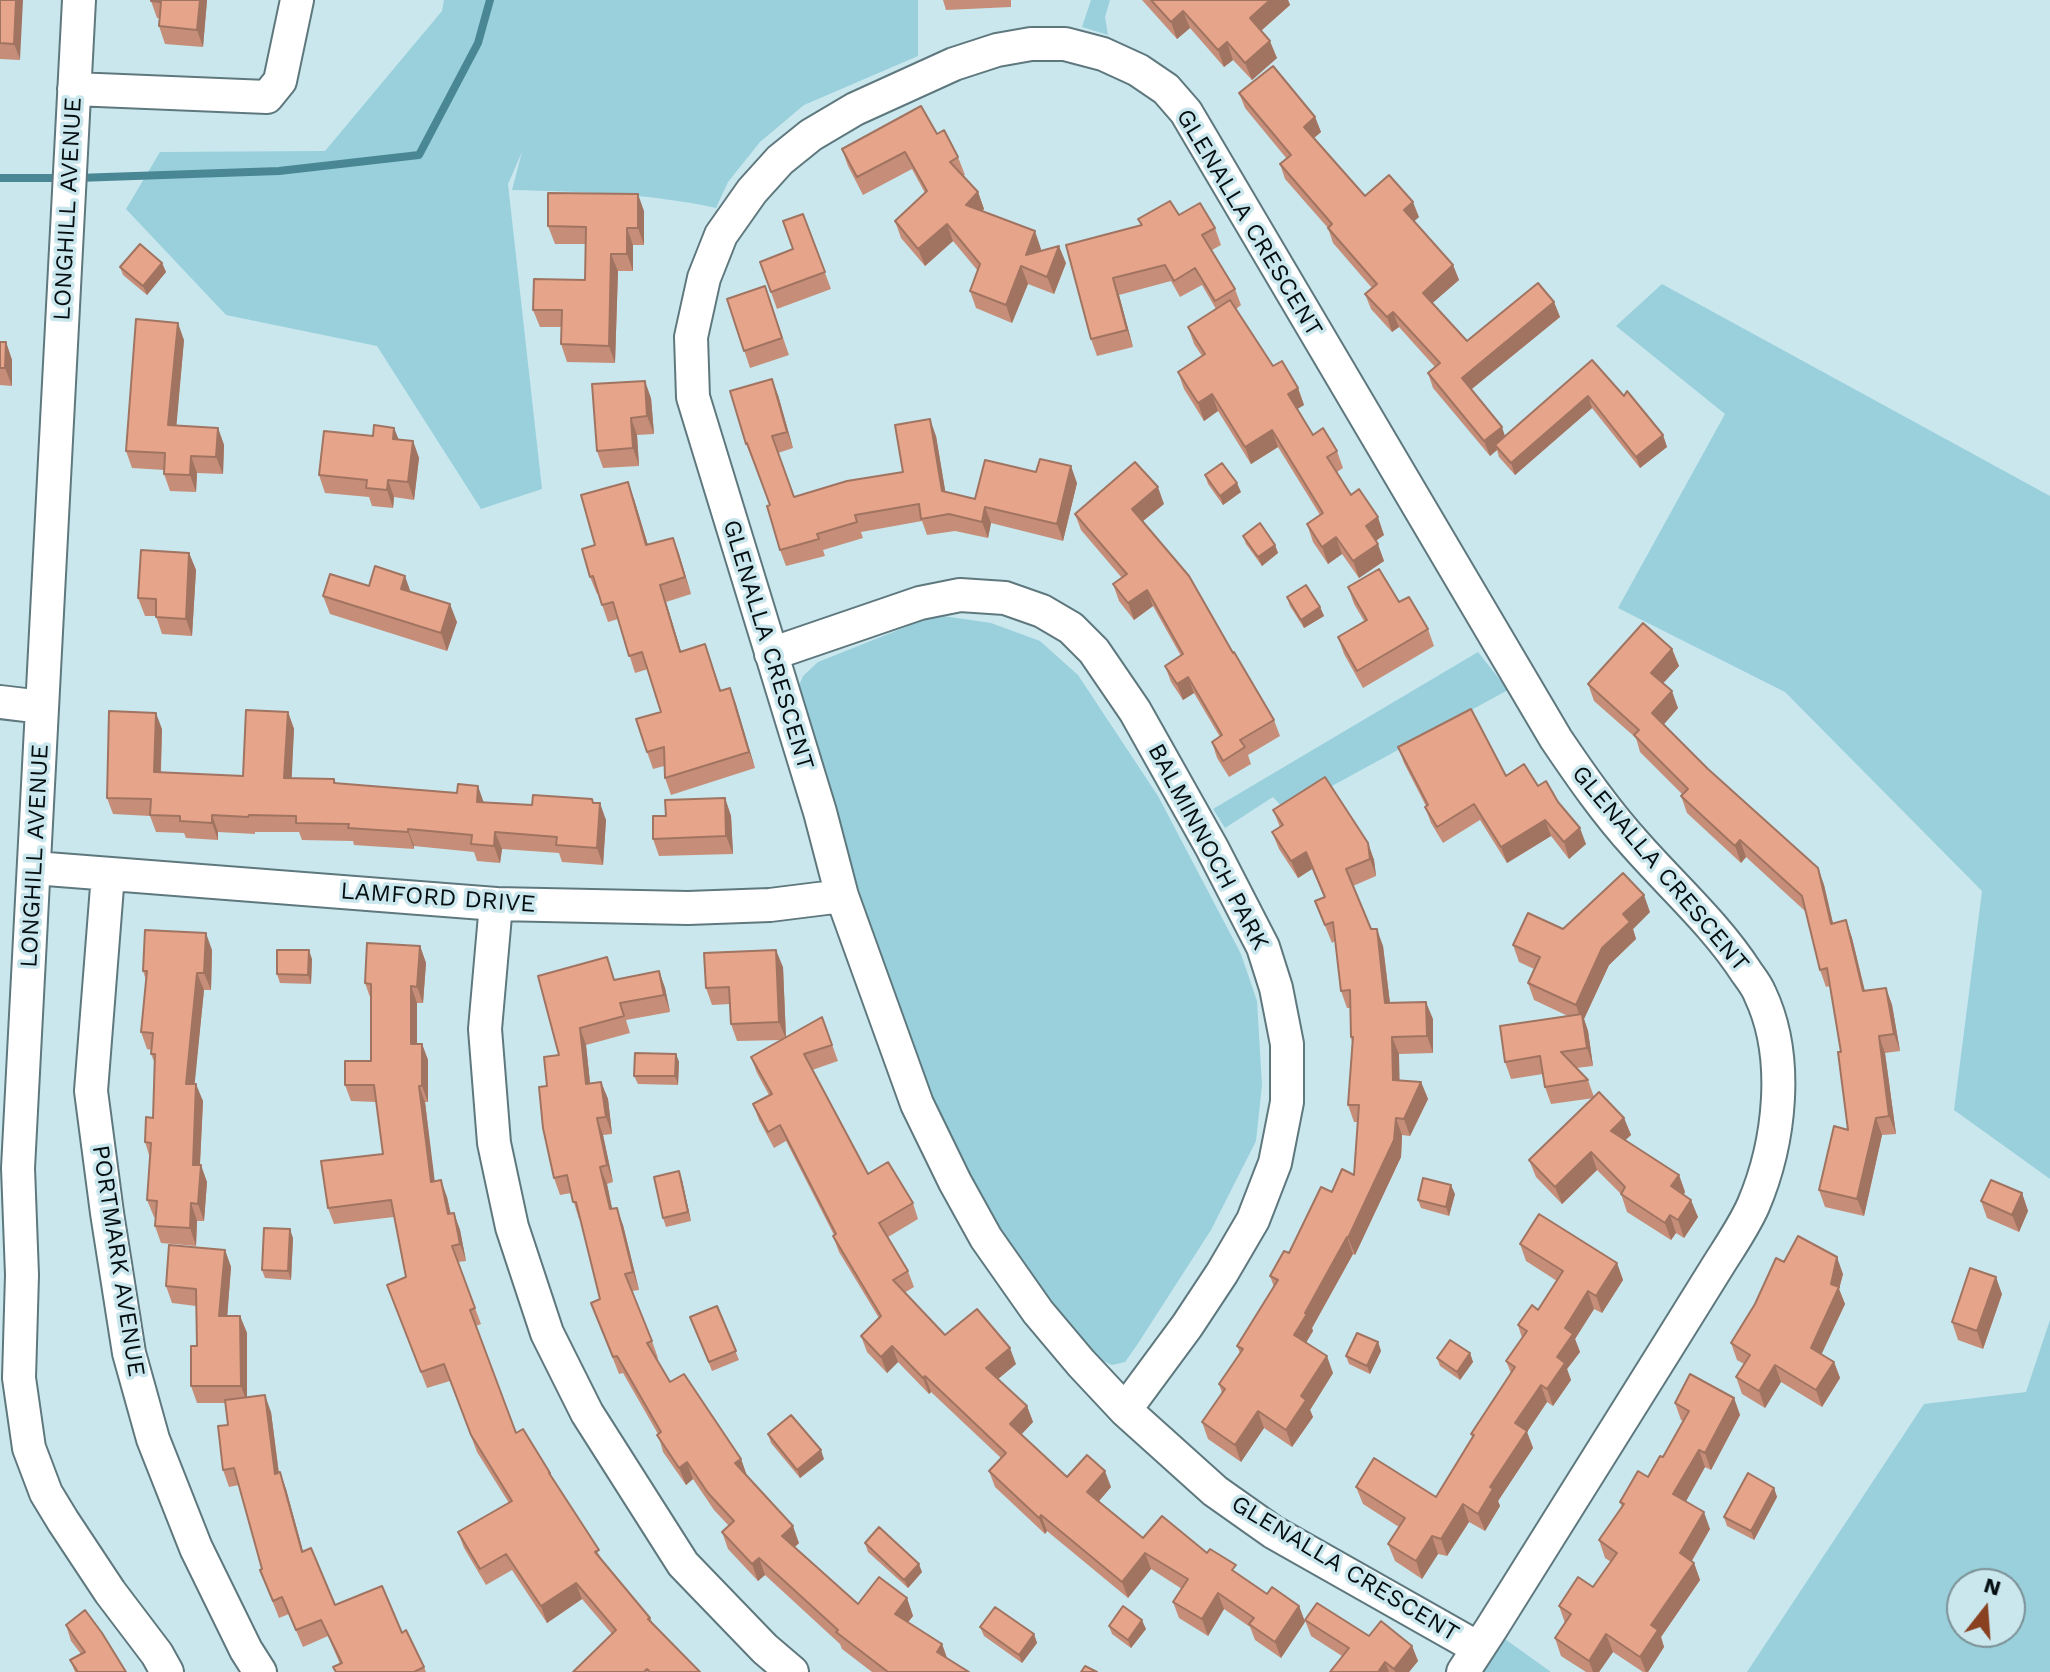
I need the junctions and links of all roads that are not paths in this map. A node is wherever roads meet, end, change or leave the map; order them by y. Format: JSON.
{"nodes":[{"id":1,"x":79,"y":0,"type":"edge"},
{"id":2,"x":297,"y":0,"type":"edge"},
{"id":3,"x":74,"y":89,"type":"junction"},
{"id":4,"x":771,"y":654,"type":"junction"},
{"id":5,"x":0,"y":702,"type":"edge"},
{"id":6,"x":42,"y":707,"type":"junction"},
{"id":7,"x":34,"y":868,"type":"junction"},
{"id":8,"x":108,"y":874,"type":"junction"},
{"id":9,"x":842,"y":896,"type":"junction"},
{"id":10,"x":496,"y":904,"type":"junction"},
{"id":11,"x":9,"y":1164,"type":"edge"},
{"id":12,"x":1125,"y":1410,"type":"junction"},
{"id":13,"x":1470,"y":1660,"type":"edge"},
{"id":14,"x":167,"y":1672,"type":"edge"},
{"id":15,"x":260,"y":1672,"type":"edge"},
{"id":16,"x":792,"y":1672,"type":"edge"}],
"edges":[{"from":1,"to":3,"type":"street","name":"LONGHILL AVENUE"},
{"from":2,"to":3,"type":"street"},
{"from":3,"to":6,"type":"street","name":"LONGHILL AVENUE"},
{"from":4,"to":9,"type":"street","name":"GLENALLA CRESCENT"},
{"from":4,"to":12,"type":"street","name":"BALMINNOCH PARK"},
{"from":4,"to":13,"type":"street","name":"GLENALLA CRESCENT"},
{"from":5,"to":6,"type":"street"},
{"from":6,"to":7,"type":"street","name":"LONGHILL AVENUE"},
{"from":7,"to":8,"type":"street","name":"LAMFORD DRIVE"},
{"from":7,"to":11,"type":"street","name":"LONGHILL AVENUE"},
{"from":8,"to":10,"type":"street","name":"LAMFORD DRIVE"},
{"from":8,"to":15,"type":"street","name":"PORTMARK AVENUE"},
{"from":9,"to":10,"type":"street","name":"LAMFORD DRIVE"},
{"from":9,"to":12,"type":"street","name":"GLENALLA CRESCENT"},
{"from":10,"to":16,"type":"street"},
{"from":11,"to":14,"type":"street","name":"LONGHILL AVENUE"},
{"from":12,"to":13,"type":"street","name":"GLENALLA CRESCENT"}]}
